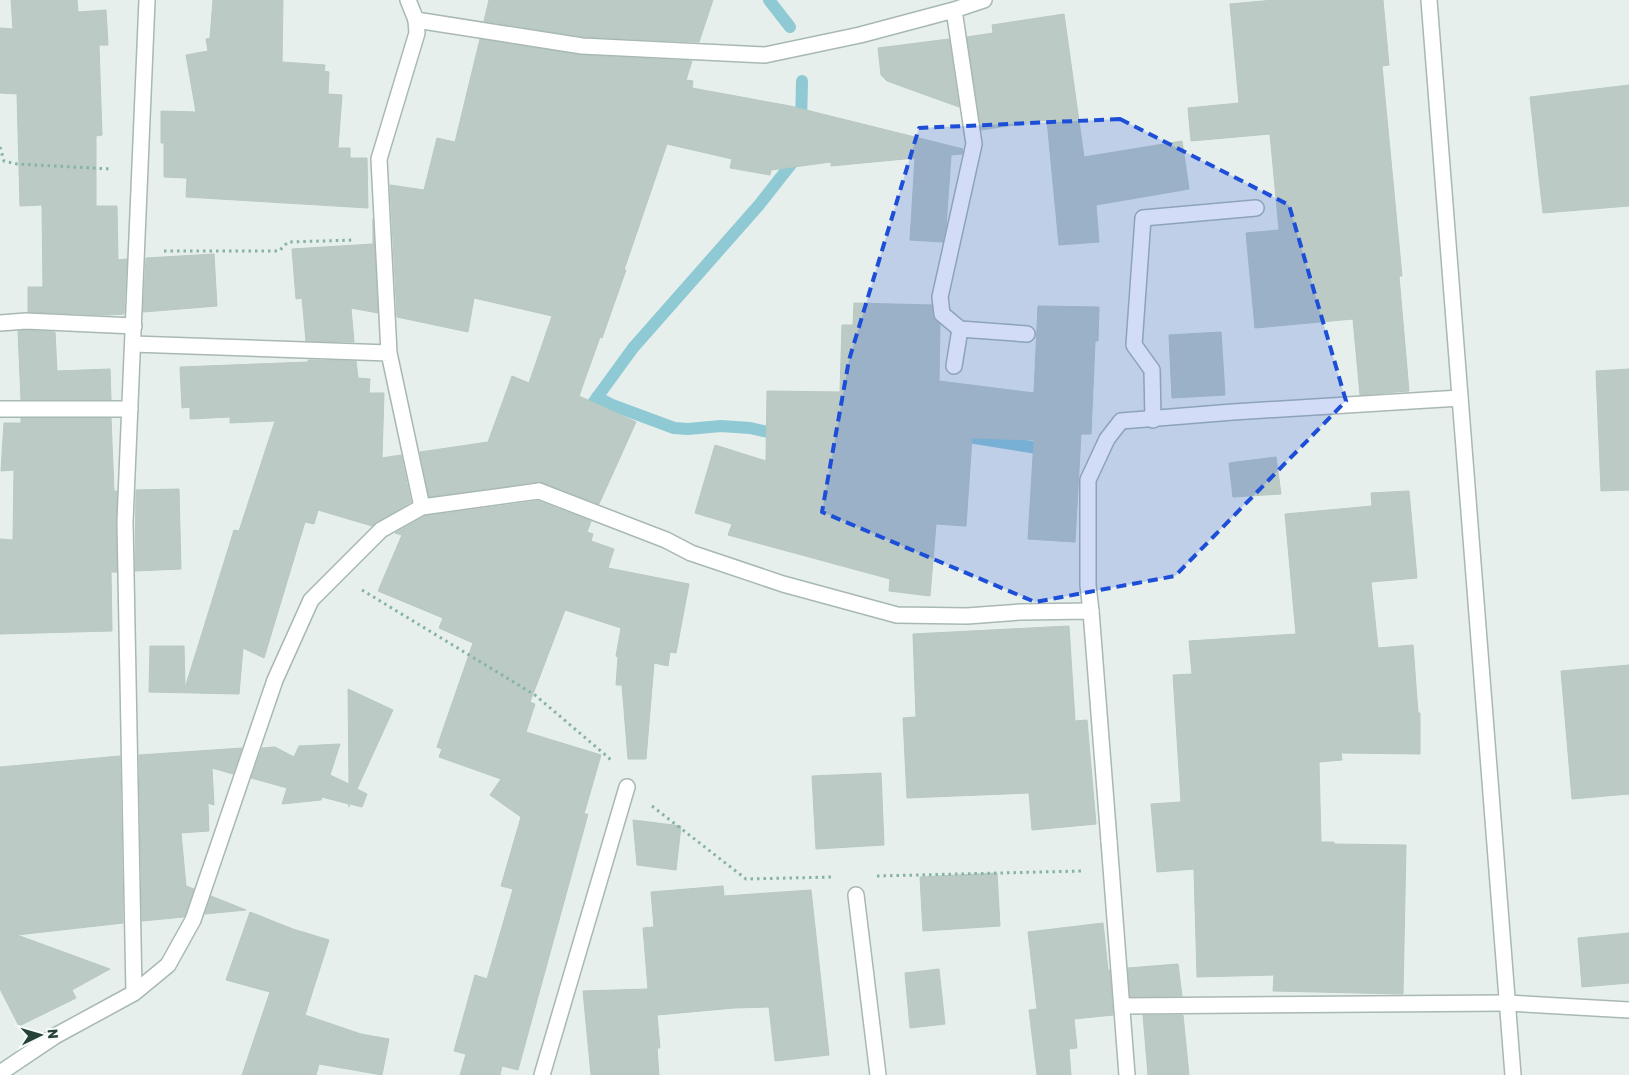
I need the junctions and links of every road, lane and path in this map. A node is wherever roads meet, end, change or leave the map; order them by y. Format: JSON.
{"nodes":[{"id":1,"x":147,"y":0,"type":"edge"},
{"id":2,"x":408,"y":0,"type":"edge"},
{"id":3,"x":1429,"y":0,"type":"edge"},
{"id":4,"x":977,"y":1,"type":"edge"},
{"id":5,"x":954,"y":10,"type":"junction"},
{"id":6,"x":416,"y":20,"type":"junction"},
{"id":7,"x":0,"y":147,"type":"edge"},
{"id":8,"x":140,"y":171,"type":"junction"},
{"id":9,"x":1256,"y":208,"type":"dead end"},
{"id":10,"x":383,"y":238,"type":"junction"},
{"id":11,"x":137,"y":252,"type":"junction"},
{"id":12,"x":0,"y":323,"type":"edge"},
{"id":13,"x":134,"y":326,"type":"junction"},
{"id":14,"x":960,"y":329,"type":"junction"},
{"id":15,"x":1027,"y":334,"type":"dead end"},
{"id":16,"x":133,"y":344,"type":"junction"},
{"id":17,"x":388,"y":353,"type":"junction"},
{"id":18,"x":954,"y":366,"type":"dead end"},
{"id":19,"x":1460,"y":398,"type":"junction"},
{"id":20,"x":0,"y":409,"type":"edge"},
{"id":21,"x":130,"y":409,"type":"junction"},
{"id":22,"x":1153,"y":420,"type":"junction"},
{"id":23,"x":422,"y":508,"type":"junction"},
{"id":24,"x":336,"y":574,"type":"junction"},
{"id":25,"x":1091,"y":611,"type":"junction"},
{"id":26,"x":627,"y":787,"type":"junction"},
{"id":27,"x":1112,"y":871,"type":"junction"},
{"id":28,"x":875,"y":876,"type":"dead end"},
{"id":29,"x":835,"y":877,"type":"dead end"},
{"id":30,"x":856,"y":895,"type":"dead end"},
{"id":31,"x":134,"y":993,"type":"junction"},
{"id":32,"x":1507,"y":1003,"type":"junction"},
{"id":33,"x":1122,"y":1006,"type":"junction"},
{"id":34,"x":1629,"y":1010,"type":"edge"},
{"id":35,"x":0,"y":1073,"type":"edge"},
{"id":36,"x":542,"y":1075,"type":"edge"},
{"id":37,"x":878,"y":1075,"type":"edge"},
{"id":38,"x":1126,"y":1075,"type":"edge"},
{"id":39,"x":1513,"y":1075,"type":"edge"}],
"edges":[{"from":1,"to":8,"type":"street"},
{"from":2,"to":6,"type":"street"},
{"from":3,"to":19,"type":"street"},
{"from":4,"to":5,"type":"street"},
{"from":5,"to":6,"type":"street"},
{"from":5,"to":14,"type":"street"},
{"from":6,"to":10,"type":"street"},
{"from":7,"to":8,"type":"path"},
{"from":8,"to":11,"type":"street"},
{"from":9,"to":22,"type":"street"},
{"from":10,"to":11,"type":"path"},
{"from":10,"to":17,"type":"street"},
{"from":11,"to":13,"type":"street"},
{"from":12,"to":13,"type":"street"},
{"from":13,"to":16,"type":"street"},
{"from":14,"to":15,"type":"street"},
{"from":14,"to":18,"type":"street"},
{"from":16,"to":17,"type":"street"},
{"from":16,"to":21,"type":"street"},
{"from":17,"to":23,"type":"street"},
{"from":19,"to":22,"type":"street"},
{"from":19,"to":32,"type":"street"},
{"from":20,"to":21,"type":"street"},
{"from":21,"to":31,"type":"street"},
{"from":22,"to":25,"type":"street"},
{"from":23,"to":24,"type":"street"},
{"from":23,"to":25,"type":"street"},
{"from":24,"to":26,"type":"path"},
{"from":24,"to":31,"type":"street"},
{"from":25,"to":27,"type":"street"},
{"from":26,"to":29,"type":"path"},
{"from":26,"to":36,"type":"street"},
{"from":27,"to":28,"type":"path"},
{"from":27,"to":33,"type":"street"},
{"from":30,"to":37,"type":"street"},
{"from":31,"to":35,"type":"street"},
{"from":32,"to":33,"type":"street"},
{"from":32,"to":34,"type":"street"},
{"from":32,"to":39,"type":"street"},
{"from":33,"to":38,"type":"street"}]}
